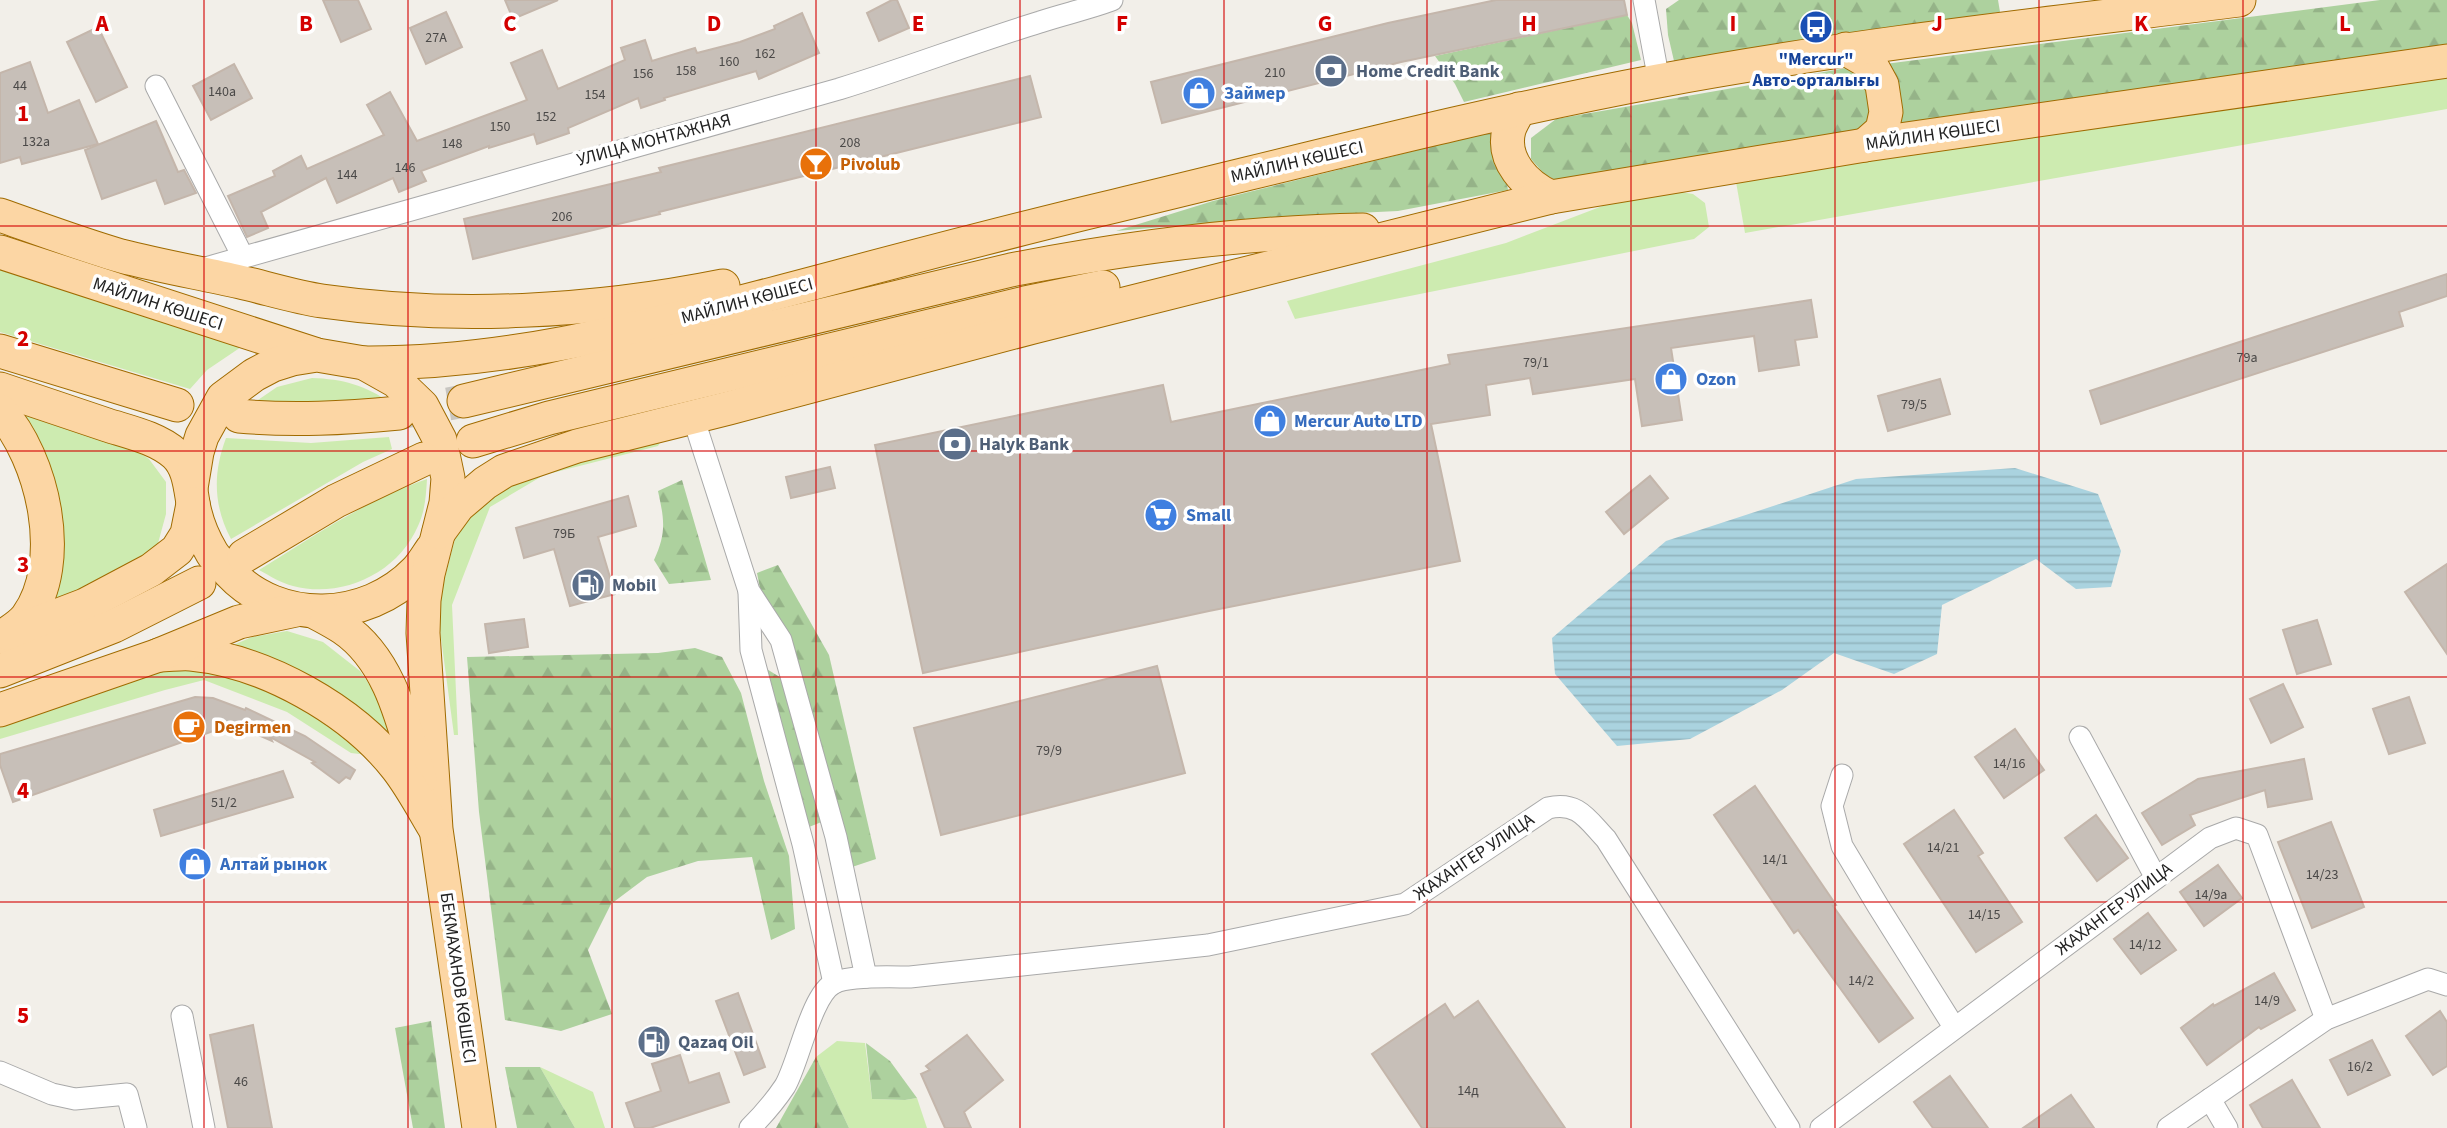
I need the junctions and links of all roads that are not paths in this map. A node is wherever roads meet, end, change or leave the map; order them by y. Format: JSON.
{"nodes":[{"id":1,"x":1112,"y":0,"type":"edge"},
{"id":2,"x":1644,"y":0,"type":"edge"},
{"id":3,"x":2239,"y":0,"type":"edge"},
{"id":4,"x":1846,"y":49,"type":"junction"},
{"id":5,"x":2447,"y":61,"type":"edge"},
{"id":6,"x":1659,"y":81,"type":"junction"},
{"id":7,"x":156,"y":86,"type":"dead end"},
{"id":8,"x":1519,"y":109,"type":"junction"},
{"id":9,"x":1866,"y":145,"type":"junction"},
{"id":10,"x":1551,"y":197,"type":"junction"},
{"id":11,"x":1082,"y":214,"type":"junction"},
{"id":12,"x":0,"y":215,"type":"edge"},
{"id":13,"x":1422,"y":229,"type":"junction"},
{"id":14,"x":0,"y":253,"type":"edge"},
{"id":15,"x":243,"y":257,"type":"junction"},
{"id":16,"x":193,"y":272,"type":"junction"},
{"id":17,"x":0,"y":351,"type":"edge"},
{"id":18,"x":317,"y":355,"type":"junction"},
{"id":19,"x":364,"y":363,"type":"junction"},
{"id":20,"x":0,"y":389,"type":"edge"},
{"id":21,"x":464,"y":401,"type":"tunnel mouth"},
{"id":22,"x":177,"y":405,"type":"dead end"},
{"id":23,"x":0,"y":411,"type":"edge"},
{"id":24,"x":399,"y":413,"type":"tunnel mouth"},
{"id":25,"x":239,"y":416,"type":"dead end"},
{"id":26,"x":693,"y":417,"type":"junction"},
{"id":27,"x":473,"y":441,"type":"dead end"},
{"id":28,"x":424,"y":459,"type":"dead end"},
{"id":29,"x":192,"y":496,"type":"junction"},
{"id":30,"x":437,"y":538,"type":"junction"},
{"id":31,"x":244,"y":556,"type":"dead end"},
{"id":32,"x":199,"y":583,"type":"dead end"},
{"id":33,"x":749,"y":591,"type":"junction"},
{"id":34,"x":306,"y":611,"type":"junction"},
{"id":35,"x":1,"y":637,"type":"edge"},
{"id":36,"x":159,"y":655,"type":"junction"},
{"id":37,"x":0,"y":671,"type":"edge"},
{"id":38,"x":0,"y":710,"type":"edge"},
{"id":39,"x":2080,"y":737,"type":"dead end"},
{"id":40,"x":1842,"y":775,"type":"dead end"},
{"id":41,"x":436,"y":829,"type":"junction"},
{"id":42,"x":2156,"y":878,"type":"junction"},
{"id":43,"x":866,"y":977,"type":"junction"},
{"id":44,"x":834,"y":983,"type":"junction"},
{"id":45,"x":2447,"y":985,"type":"edge"},
{"id":46,"x":182,"y":1016,"type":"dead end"},
{"id":47,"x":2326,"y":1019,"type":"junction"},
{"id":48,"x":1954,"y":1027,"type":"junction"},
{"id":49,"x":0,"y":1072,"type":"edge"},
{"id":50,"x":2210,"y":1099,"type":"junction"},
{"id":51,"x":136,"y":1128,"type":"edge"},
{"id":52,"x":204,"y":1128,"type":"edge"},
{"id":53,"x":479,"y":1128,"type":"edge"},
{"id":54,"x":750,"y":1128,"type":"edge"},
{"id":55,"x":1789,"y":1128,"type":"edge"},
{"id":56,"x":1821,"y":1128,"type":"edge"},
{"id":57,"x":2168,"y":1128,"type":"edge"},
{"id":58,"x":2227,"y":1128,"type":"edge"}],
"edges":[{"from":1,"to":15,"type":"street","name":"УЛИЦА МОНТАЖНАЯ"},
{"from":2,"to":6,"type":"street"},
{"from":3,"to":4,"type":"main road","name":"МАЙЛИН КӨШЕСІ"},
{"from":4,"to":6,"type":"main road","name":"МАЙЛИН КӨШЕСІ"},
{"from":4,"to":9,"type":"main road"},
{"from":5,"to":9,"type":"main road","name":"МАЙЛИН КӨШЕСІ"},
{"from":6,"to":8,"type":"main road","name":"МАЙЛИН КӨШЕСІ"},
{"from":7,"to":15,"type":"street"},
{"from":8,"to":10,"type":"main road"},
{"from":8,"to":11,"type":"main road","name":"МАЙЛИН КӨШЕСІ"},
{"from":9,"to":10,"type":"main road","name":"МАЙЛИН КӨШЕСІ"},
{"from":10,"to":13,"type":"main road","name":"МАЙЛИН КӨШЕСІ"},
{"from":11,"to":16,"type":"main road"},
{"from":11,"to":19,"type":"main road","name":"МАЙЛИН КӨШЕСІ"},
{"from":12,"to":16,"type":"main road"},
{"from":13,"to":21,"type":"main road","name":"МАЙЛИН КӨШЕСІ"},
{"from":13,"to":26,"type":"main road","name":"МАЙЛИН КӨШЕСІ"},
{"from":13,"to":27,"type":"main road","name":"МАЙЛИН КӨШЕСІ"},
{"from":14,"to":18,"type":"main road","name":"МАЙЛИН КӨШЕСІ"},
{"from":15,"to":16,"type":"street","name":"УЛИЦА МОНТАЖНАЯ"},
{"from":17,"to":22,"type":"main road"},
{"from":18,"to":19,"type":"main road"},
{"from":18,"to":29,"type":"main road"},
{"from":19,"to":30,"type":"main road","name":"БЕКМАХАНОВ КӨШЕСІ"},
{"from":20,"to":29,"type":"main road"},
{"from":23,"to":35,"type":"main road"},
{"from":24,"to":25,"type":"main road"},
{"from":26,"to":30,"type":"main road","name":"МАЙЛИН КӨШЕСІ"},
{"from":26,"to":33,"type":"street"},
{"from":28,"to":31,"type":"main road"},
{"from":29,"to":34,"type":"main road"},
{"from":29,"to":35,"type":"main road"},
{"from":30,"to":34,"type":"main road","name":"МАЙЛИН КӨШЕСІ"},
{"from":30,"to":41,"type":"main road","name":"БЕКМАХАНОВ КӨШЕСІ"},
{"from":32,"to":37,"type":"main road"},
{"from":33,"to":43,"type":"street"},
{"from":33,"to":44,"type":"street"},
{"from":34,"to":36,"type":"main road","name":"МАЙЛИН КӨШЕСІ"},
{"from":34,"to":41,"type":"main road","name":"БЕКМАХАНОВ КӨШЕСІ"},
{"from":36,"to":38,"type":"main road","name":"МАЙЛИН КӨШЕСІ"},
{"from":36,"to":41,"type":"main road"},
{"from":39,"to":42,"type":"street"},
{"from":40,"to":48,"type":"street"},
{"from":41,"to":53,"type":"main road","name":"БЕКМАХАНОВ КӨШЕСІ"},
{"from":42,"to":47,"type":"street","name":"ЖАХАНГЕР УЛИЦА"},
{"from":42,"to":48,"type":"street","name":"ЖАХАНГЕР УЛИЦА"},
{"from":43,"to":44,"type":"street"},
{"from":43,"to":55,"type":"street","name":"ЖАХАНГЕР УЛИЦА"},
{"from":44,"to":54,"type":"street"},
{"from":45,"to":47,"type":"street"},
{"from":46,"to":52,"type":"street"},
{"from":47,"to":50,"type":"street"},
{"from":48,"to":56,"type":"street","name":"ЖАХАНГЕР УЛИЦА"},
{"from":49,"to":51,"type":"street"},
{"from":50,"to":57,"type":"street"},
{"from":50,"to":58,"type":"street"}]}
